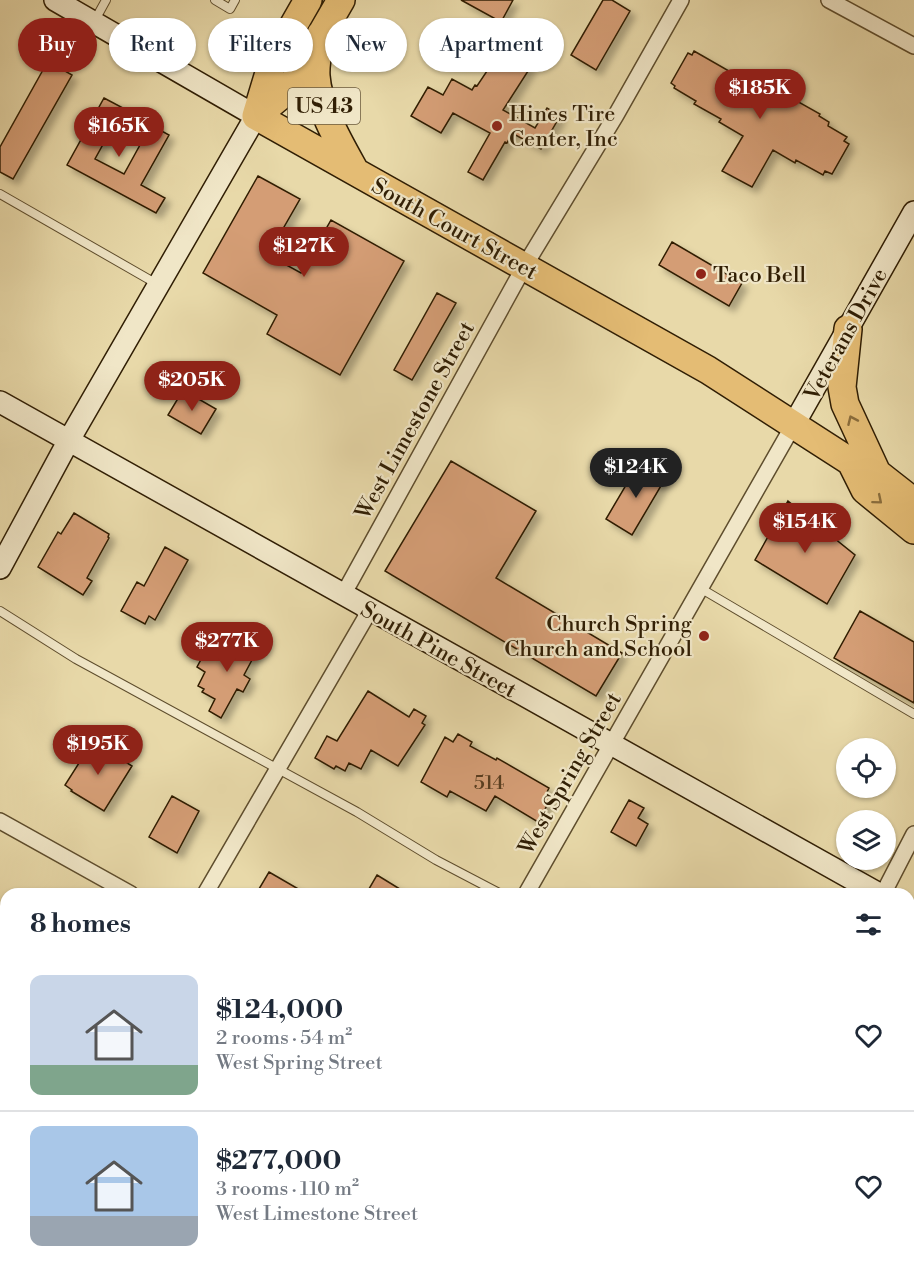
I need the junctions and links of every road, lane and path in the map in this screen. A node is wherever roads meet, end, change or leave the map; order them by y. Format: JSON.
{"nodes":[{"id":1,"x":55,"y":0,"type":"edge"},
{"id":2,"x":106,"y":0,"type":"edge"},
{"id":3,"x":215,"y":0,"type":"edge"},
{"id":4,"x":236,"y":0,"type":"edge"},
{"id":5,"x":308,"y":0,"type":"edge"},
{"id":6,"x":342,"y":0,"type":"edge"},
{"id":7,"x":681,"y":0,"type":"edge"},
{"id":8,"x":829,"y":0,"type":"edge"},
{"id":9,"x":88,"y":18,"type":"edge"},
{"id":10,"x":96,"y":18,"type":"edge"},
{"id":11,"x":97,"y":23,"type":"edge"},
{"id":12,"x":321,"y":34,"type":"junction"},
{"id":13,"x":914,"y":46,"type":"edge"},
{"id":14,"x":256,"y":116,"type":"junction"},
{"id":15,"x":356,"y":172,"type":"junction"},
{"id":16,"x":0,"y":194,"type":"edge"},
{"id":17,"x":914,"y":212,"type":"edge"},
{"id":18,"x":524,"y":267,"type":"junction"},
{"id":19,"x":158,"y":285,"type":"junction"},
{"id":20,"x":848,"y":329,"type":"junction"},
{"id":21,"x":0,"y":402,"type":"edge"},
{"id":22,"x":794,"y":424,"type":"junction"},
{"id":23,"x":69,"y":440,"type":"junction"},
{"id":24,"x":851,"y":462,"type":"junction"},
{"id":25,"x":877,"y":472,"type":"junction"},
{"id":26,"x":914,"y":502,"type":"edge"},
{"id":27,"x":914,"y":531,"type":"edge"},
{"id":28,"x":0,"y":568,"type":"edge"},
{"id":29,"x":700,"y":588,"type":"junction"},
{"id":30,"x":343,"y":595,"type":"junction"},
{"id":31,"x":370,"y":610,"type":"junction"},
{"id":32,"x":0,"y":611,"type":"edge"},
{"id":33,"x":914,"y":714,"type":"edge"},
{"id":34,"x":611,"y":745,"type":"junction"},
{"id":35,"x":277,"y":769,"type":"junction"},
{"id":36,"x":0,"y":821,"type":"edge"},
{"id":37,"x":914,"y":834,"type":"edge"},
{"id":38,"x":121,"y":888,"type":"edge"},
{"id":39,"x":208,"y":888,"type":"edge"},
{"id":40,"x":490,"y":888,"type":"edge"},
{"id":41,"x":529,"y":888,"type":"edge"},
{"id":42,"x":870,"y":888,"type":"edge"},
{"id":43,"x":884,"y":888,"type":"edge"}],
"edges":[{"from":1,"to":9,"type":"main road","name":"South Court Street"},
{"from":2,"to":10,"type":"lane"},
{"from":3,"to":4,"type":"lane"},
{"from":5,"to":14,"type":"highway","number":"US 43"},
{"from":6,"to":12,"type":"highway","number":"US 43"},
{"from":7,"to":18,"type":"street","name":"West Limestone Street"},
{"from":8,"to":13,"type":"street"},
{"from":11,"to":14,"type":"main road","name":"South Court Street"},
{"from":12,"to":14,"type":"highway"},
{"from":12,"to":15,"type":"highway","number":"US 43"},
{"from":14,"to":15,"type":"highway","name":"South Court Street","number":"US 43"},
{"from":14,"to":19,"type":"main road"},
{"from":15,"to":18,"type":"highway","name":"South Court Street","number":"US 43"},
{"from":16,"to":19,"type":"lane"},
{"from":17,"to":20,"type":"main road","name":"Veterans Drive"},
{"from":18,"to":22,"type":"highway","name":"South Court Street","number":"US 43"},
{"from":18,"to":30,"type":"street","name":"West Limestone Street"},
{"from":19,"to":23,"type":"main road"},
{"from":20,"to":22,"type":"main road","name":"Veterans Drive"},
{"from":25,"to":20,"type":"highway","one_way":true},
{"from":21,"to":23,"type":"main road","name":"South Pine Street"},
{"from":22,"to":24,"type":"highway","name":"South Court Street","number":"US 43"},
{"from":22,"to":29,"type":"street","name":"West Spring Street"},
{"from":23,"to":28,"type":"main road"},
{"from":23,"to":30,"type":"main road","name":"South Pine Street"},
{"from":24,"to":25,"type":"highway","number":"US 43"},
{"from":24,"to":27,"type":"highway","number":"US 43","one_way":true},
{"from":25,"to":26,"type":"highway","number":"US 43"},
{"from":29,"to":33,"type":"lane"},
{"from":29,"to":34,"type":"street","name":"West Spring Street"},
{"from":30,"to":31,"type":"main road","name":"South Pine Street"},
{"from":31,"to":34,"type":"main road","name":"South Pine Street"},
{"from":31,"to":35,"type":"street"},
{"from":32,"to":35,"type":"lane"},
{"from":34,"to":41,"type":"street","name":"West Spring Street"},
{"from":34,"to":42,"type":"main road","name":"South Pine Street"},
{"from":35,"to":39,"type":"street"},
{"from":35,"to":40,"type":"lane"},
{"from":36,"to":38,"type":"street"},
{"from":37,"to":43,"type":"street"}]}
